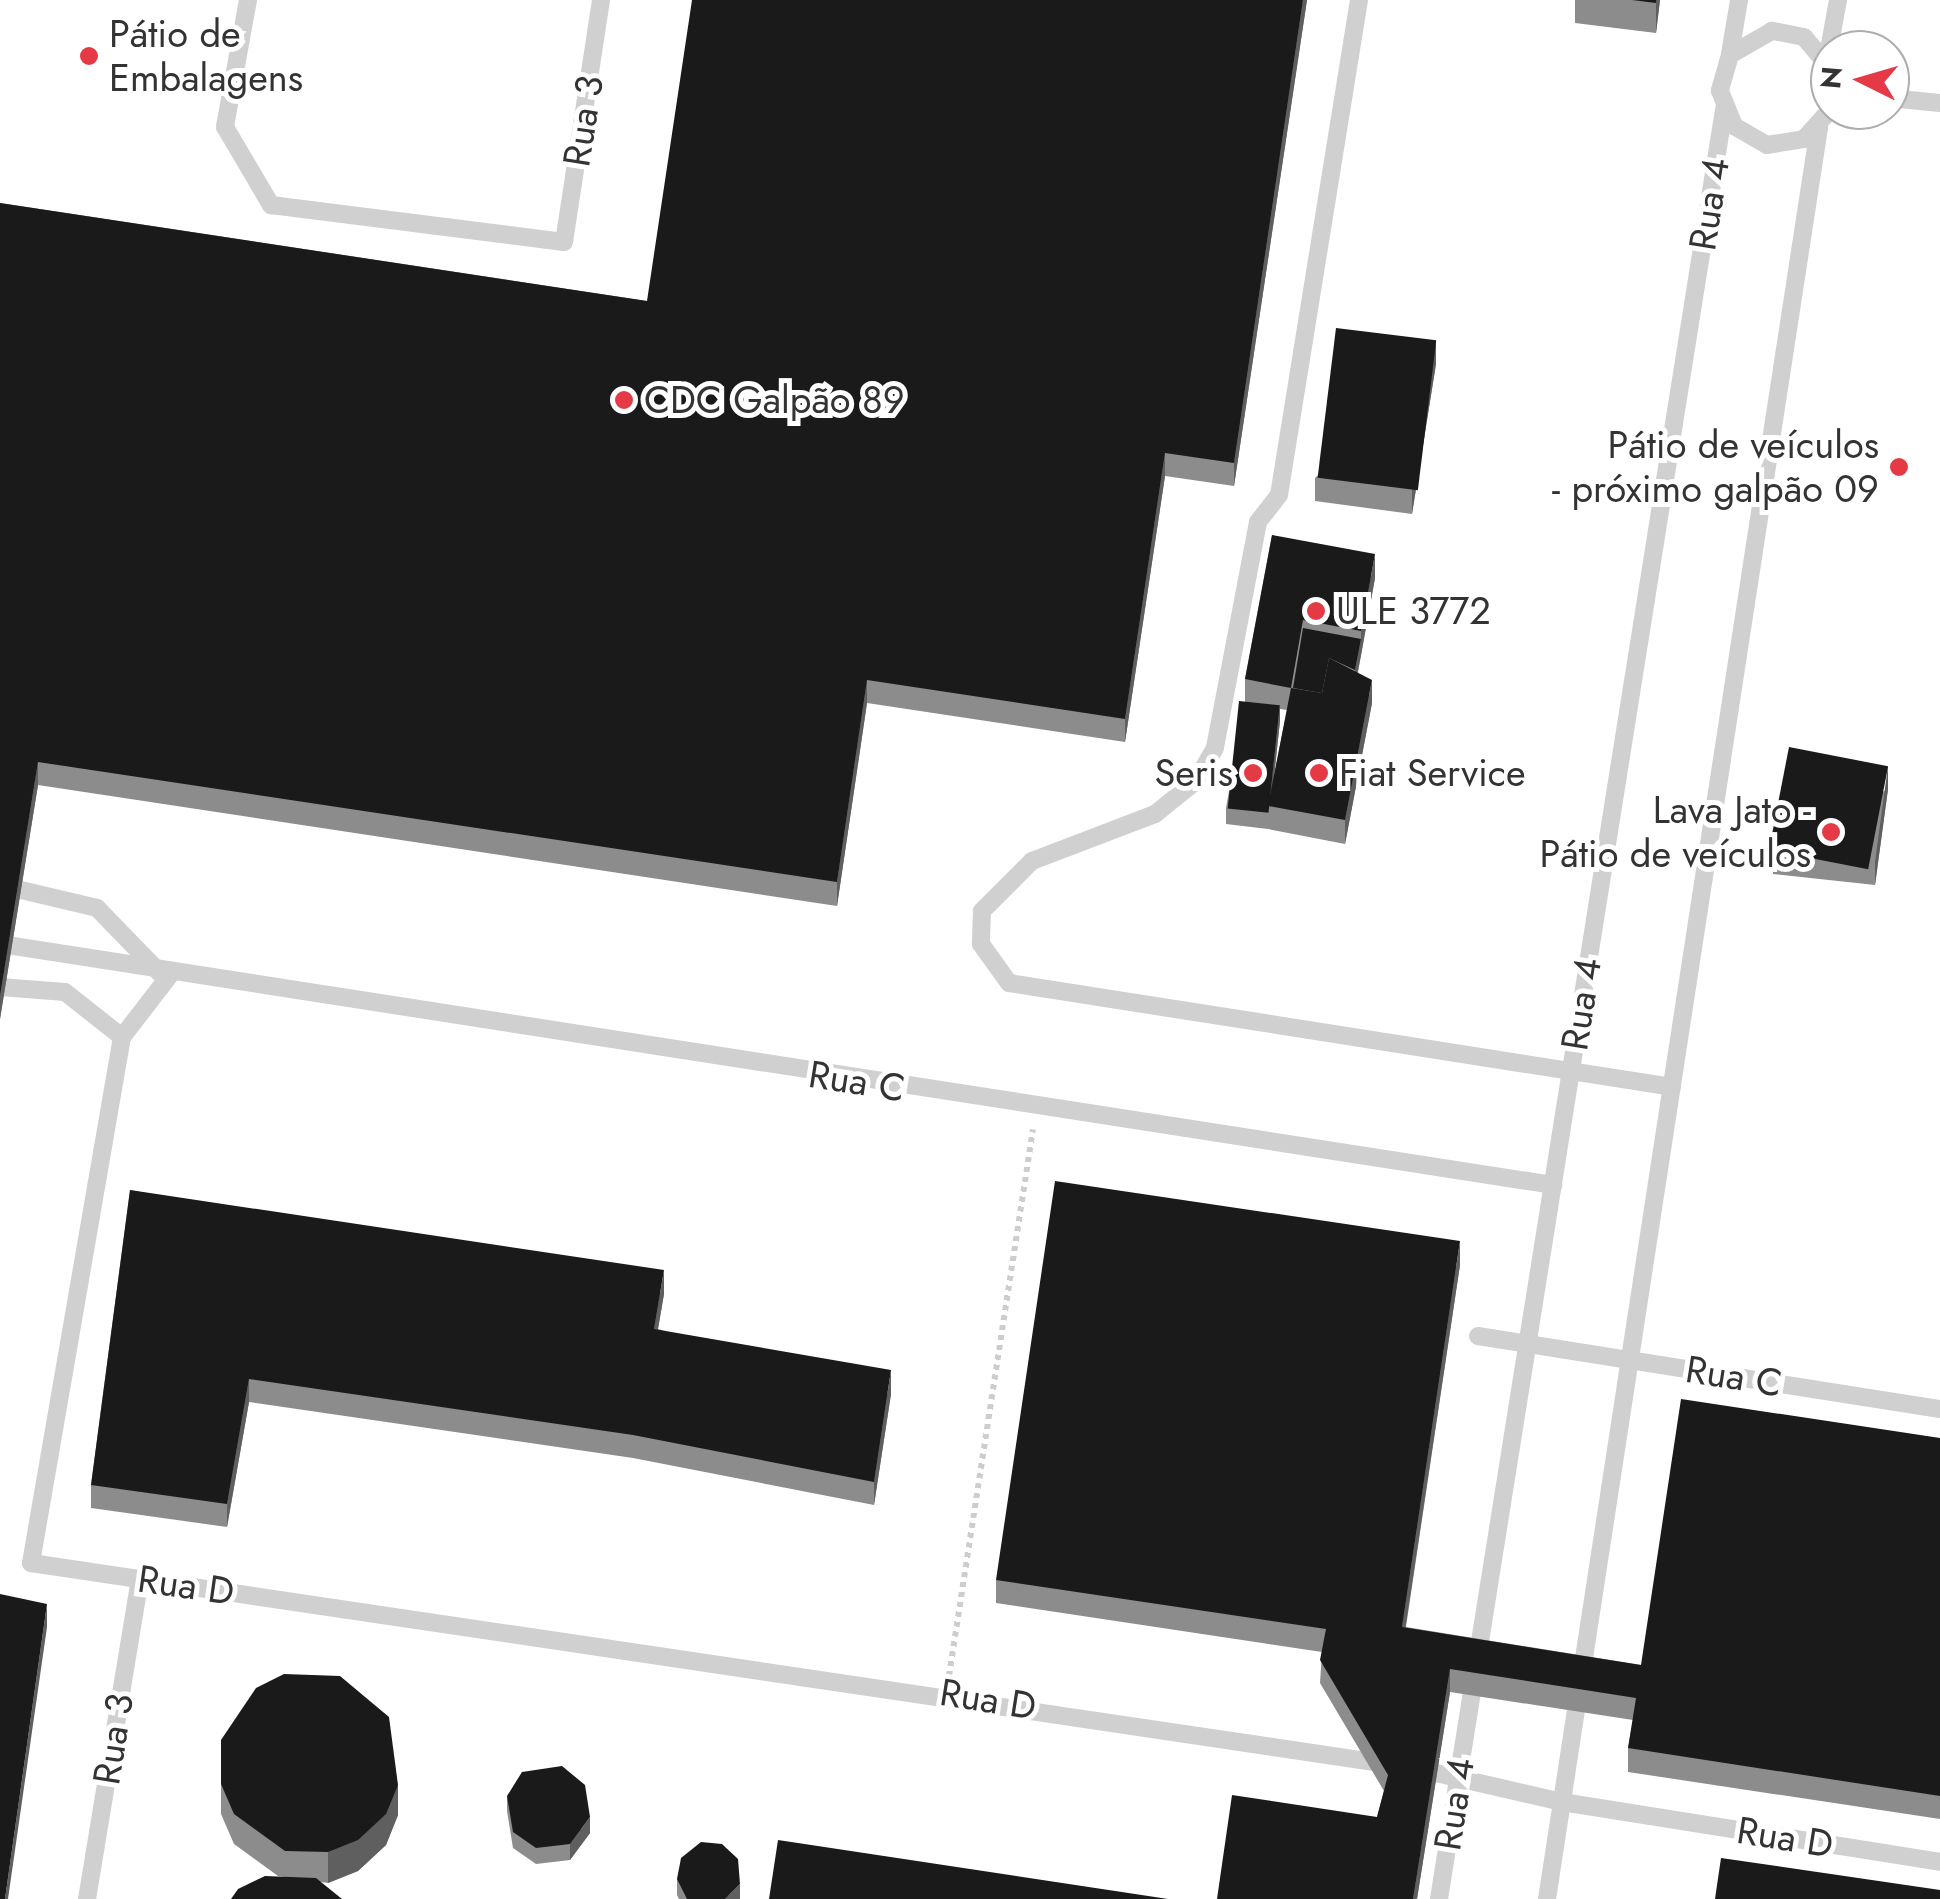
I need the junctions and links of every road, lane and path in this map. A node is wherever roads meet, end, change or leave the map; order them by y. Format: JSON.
{"nodes":[{"id":1,"x":248,"y":0,"type":"edge"},
{"id":2,"x":601,"y":0,"type":"edge"},
{"id":3,"x":1359,"y":0,"type":"edge"},
{"id":4,"x":1739,"y":0,"type":"edge"},
{"id":5,"x":1838,"y":0,"type":"edge"},
{"id":6,"x":1834,"y":30,"type":"edge"},
{"id":7,"x":1810,"y":43,"type":"edge"},
{"id":8,"x":1730,"y":54,"type":"junction"},
{"id":9,"x":1910,"y":100,"type":"edge"},
{"id":10,"x":1940,"y":103,"type":"edge"},
{"id":11,"x":1724,"y":110,"type":"junction"},
{"id":12,"x":1810,"y":130,"type":"edge"},
{"id":13,"x":1819,"y":130,"type":"edge"},
{"id":14,"x":0,"y":885,"type":"edge"},
{"id":15,"x":0,"y":944,"type":"edge"},
{"id":16,"x":166,"y":975,"type":"junction"},
{"id":17,"x":0,"y":988,"type":"edge"},
{"id":18,"x":122,"y":1037,"type":"junction"},
{"id":19,"x":1570,"y":1077,"type":"junction"},
{"id":20,"x":1672,"y":1088,"type":"junction"},
{"id":21,"x":1036,"y":1108,"type":"junction"},
{"id":22,"x":1553,"y":1185,"type":"junction"},
{"id":23,"x":1478,"y":1336,"type":"dead end"},
{"id":24,"x":1527,"y":1343,"type":"junction"},
{"id":25,"x":1630,"y":1360,"type":"junction"},
{"id":26,"x":1940,"y":1409,"type":"edge"},
{"id":27,"x":140,"y":1578,"type":"junction"},
{"id":28,"x":946,"y":1692,"type":"junction"},
{"id":29,"x":1458,"y":1775,"type":"junction"},
{"id":30,"x":1562,"y":1802,"type":"junction"},
{"id":31,"x":1940,"y":1862,"type":"edge"},
{"id":32,"x":87,"y":1899,"type":"edge"},
{"id":33,"x":1439,"y":1899,"type":"edge"},
{"id":34,"x":1547,"y":1899,"type":"edge"}],
"edges":[{"from":1,"to":2,"type":"lane","name":"Rua 3"},
{"from":3,"to":19,"type":"lane"},
{"from":4,"to":8,"type":"lane"},
{"from":5,"to":6,"type":"lane"},
{"from":7,"to":8,"type":"lane"},
{"from":8,"to":11,"type":"lane","name":"Rua 4"},
{"from":9,"to":10,"type":"lane"},
{"from":11,"to":12,"type":"lane"},
{"from":11,"to":19,"type":"lane","name":"Rua 4"},
{"from":13,"to":20,"type":"lane"},
{"from":14,"to":16,"type":"lane"},
{"from":15,"to":16,"type":"lane","name":"Rua C"},
{"from":16,"to":18,"type":"lane"},
{"from":16,"to":21,"type":"lane","name":"Rua C"},
{"from":17,"to":18,"type":"lane"},
{"from":18,"to":27,"type":"lane","name":"Rua D"},
{"from":19,"to":20,"type":"lane"},
{"from":19,"to":22,"type":"lane","name":"Rua 4"},
{"from":20,"to":25,"type":"lane"},
{"from":21,"to":22,"type":"lane","name":"Rua C"},
{"from":21,"to":28,"type":"path"},
{"from":22,"to":24,"type":"lane","name":"Rua 4"},
{"from":23,"to":24,"type":"lane","name":"Rua C"},
{"from":24,"to":25,"type":"lane","name":"Rua C"},
{"from":24,"to":29,"type":"lane","name":"Rua 4"},
{"from":25,"to":26,"type":"lane","name":"Rua C"},
{"from":25,"to":30,"type":"lane"},
{"from":27,"to":28,"type":"lane","name":"Rua D"},
{"from":27,"to":32,"type":"lane","name":"Rua 3"},
{"from":28,"to":29,"type":"lane","name":"Rua D"},
{"from":29,"to":30,"type":"lane","name":"Rua D"},
{"from":29,"to":33,"type":"lane","name":"Rua 4"},
{"from":30,"to":31,"type":"lane","name":"Rua D"},
{"from":30,"to":34,"type":"lane"}]}
